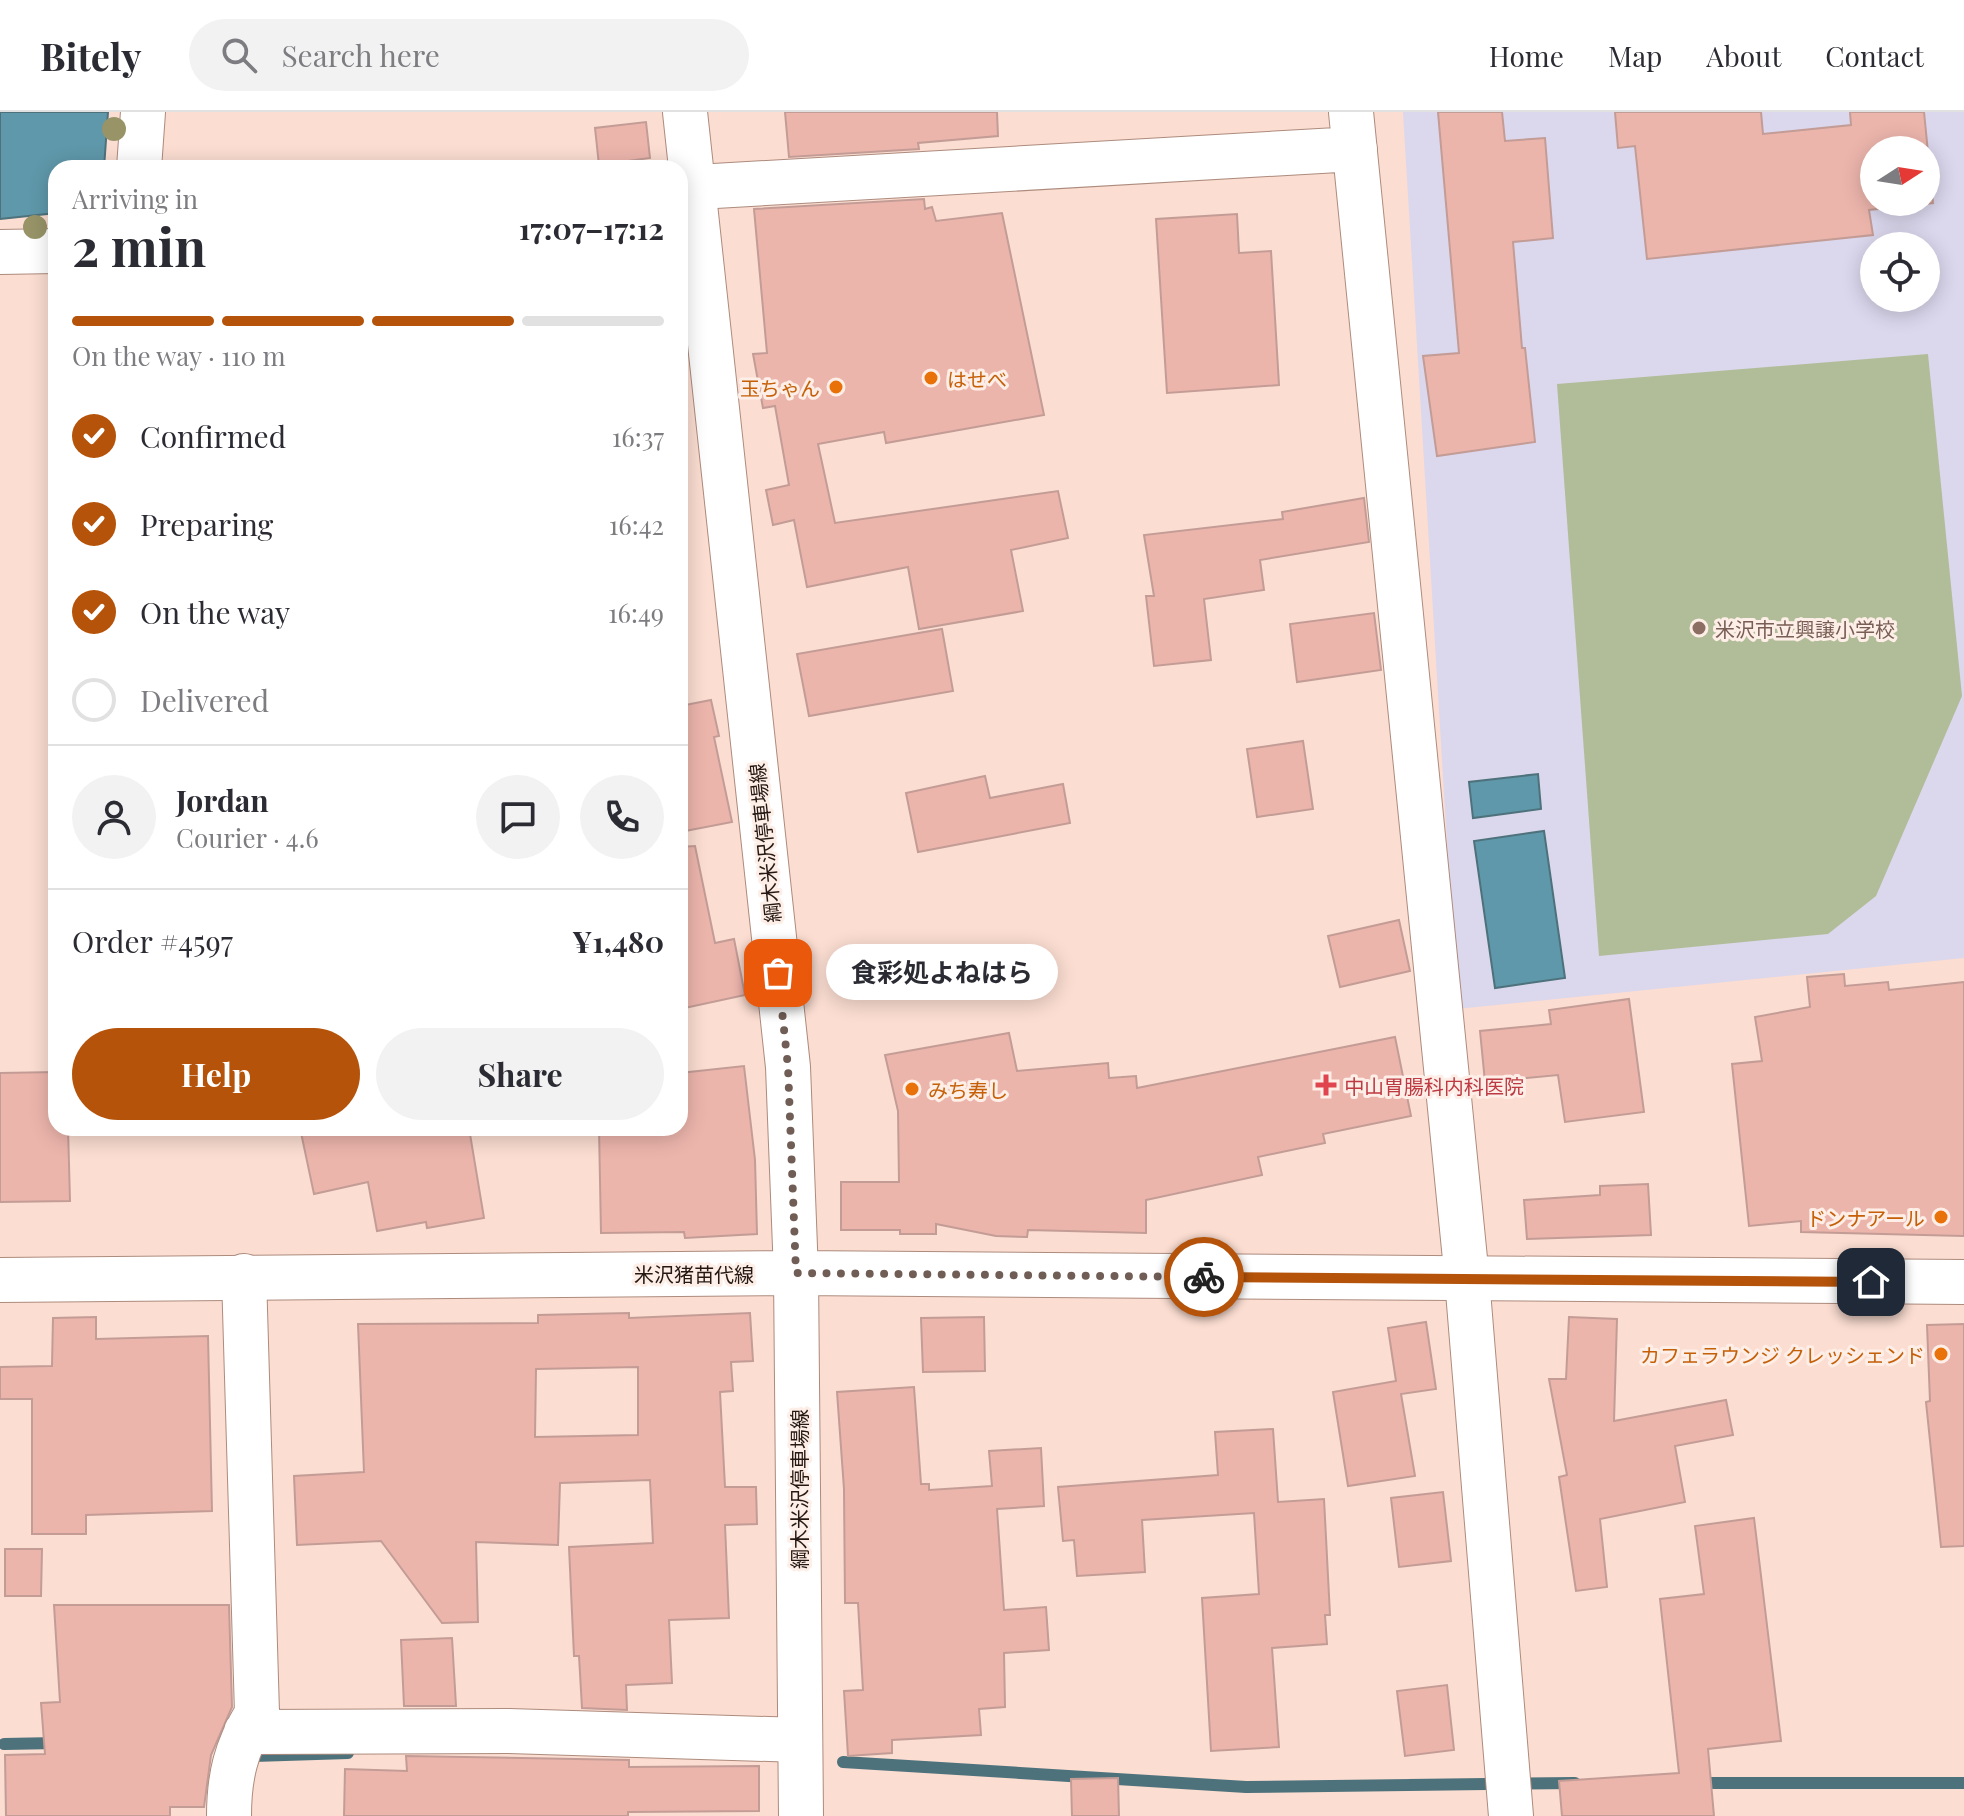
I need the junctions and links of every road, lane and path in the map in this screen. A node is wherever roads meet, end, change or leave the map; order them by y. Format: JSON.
{"nodes":[{"id":1,"x":143,"y":112,"type":"edge"},
{"id":2,"x":685,"y":112,"type":"edge"},
{"id":3,"x":1353,"y":131,"type":"edge"},
{"id":4,"x":140,"y":160,"type":"edge"},
{"id":5,"x":686,"y":160,"type":"edge"},
{"id":6,"x":688,"y":188,"type":"edge"},
{"id":7,"x":688,"y":197,"type":"edge"},
{"id":8,"x":48,"y":251,"type":"edge"},
{"id":9,"x":0,"y":252,"type":"edge"},
{"id":10,"x":796,"y":1273,"type":"junction"},
{"id":11,"x":244,"y":1276,"type":"junction"},
{"id":12,"x":1467,"y":1279,"type":"junction"},
{"id":13,"x":0,"y":1280,"type":"edge"},
{"id":14,"x":1964,"y":1282,"type":"edge"},
{"id":15,"x":246,"y":1732,"type":"junction"},
{"id":16,"x":800,"y":1740,"type":"junction"},
{"id":17,"x":229,"y":1816,"type":"edge"},
{"id":18,"x":801,"y":1816,"type":"edge"},
{"id":19,"x":1511,"y":1816,"type":"edge"}],
"edges":[{"from":1,"to":4,"type":"main road"},
{"from":2,"to":5,"type":"main road","name":"綱木米沢停車場線"},
{"from":3,"to":6,"type":"main road"},
{"from":3,"to":12,"type":"main road"},
{"from":7,"to":10,"type":"main road","name":"綱木米沢停車場線"},
{"from":8,"to":9,"type":"main road"},
{"from":10,"to":11,"type":"main road","name":"米沢猪苗代線"},
{"from":10,"to":12,"type":"main road","name":"米沢猪苗代線"},
{"from":10,"to":16,"type":"main road","name":"綱木米沢停車場線"},
{"from":11,"to":13,"type":"main road","name":"米沢猪苗代線"},
{"from":11,"to":15,"type":"main road"},
{"from":12,"to":14,"type":"main road","name":"米沢猪苗代線"},
{"from":12,"to":19,"type":"main road"},
{"from":15,"to":16,"type":"main road"},
{"from":15,"to":17,"type":"main road"},
{"from":16,"to":18,"type":"main road","name":"綱木米沢停車場線"}]}
